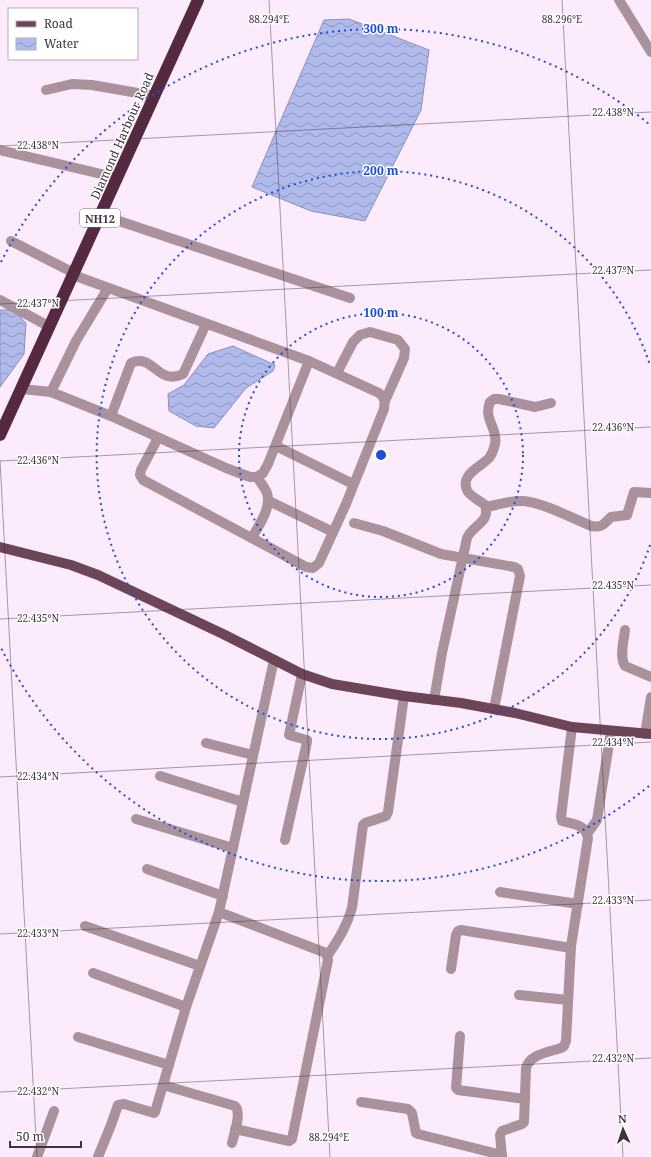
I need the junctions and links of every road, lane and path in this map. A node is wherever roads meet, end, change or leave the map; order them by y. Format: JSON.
{"nodes":[{"id":1,"x":198,"y":0,"type":"edge"},
{"id":2,"x":619,"y":0,"type":"edge"},
{"id":3,"x":651,"y":52,"type":"edge"},
{"id":4,"x":46,"y":90,"type":"dead end"},
{"id":5,"x":155,"y":96,"type":"junction"},
{"id":6,"x":0,"y":150,"type":"edge"},
{"id":7,"x":118,"y":178,"type":"junction"},
{"id":8,"x":101,"y":215,"type":"junction"},
{"id":9,"x":11,"y":241,"type":"dead end"},
{"id":10,"x":74,"y":274,"type":"junction"},
{"id":11,"x":108,"y":288,"type":"junction"},
{"id":12,"x":350,"y":298,"type":"dead end"},
{"id":13,"x":0,"y":300,"type":"edge"},
{"id":14,"x":206,"y":324,"type":"junction"},
{"id":15,"x":50,"y":326,"type":"junction"},
{"id":16,"x":309,"y":361,"type":"junction"},
{"id":17,"x":337,"y":373,"type":"junction"},
{"id":18,"x":22,"y":389,"type":"junction"},
{"id":19,"x":51,"y":392,"type":"junction"},
{"id":20,"x":386,"y":401,"type":"junction"},
{"id":21,"x":551,"y":403,"type":"dead end"},
{"id":22,"x":5,"y":413,"type":"edge"},
{"id":23,"x":111,"y":416,"type":"junction"},
{"id":24,"x":0,"y":435,"type":"edge"},
{"id":25,"x":158,"y":438,"type":"junction"},
{"id":26,"x":276,"y":446,"type":"junction"},
{"id":27,"x":257,"y":477,"type":"junction"},
{"id":28,"x":353,"y":484,"type":"junction"},
{"id":29,"x":651,"y":493,"type":"edge"},
{"id":30,"x":269,"y":502,"type":"junction"},
{"id":31,"x":486,"y":507,"type":"junction"},
{"id":32,"x":354,"y":523,"type":"dead end"},
{"id":33,"x":333,"y":532,"type":"junction"},
{"id":34,"x":252,"y":538,"type":"junction"},
{"id":35,"x":0,"y":547,"type":"edge"},
{"id":36,"x":463,"y":557,"type":"junction"},
{"id":37,"x":625,"y":630,"type":"dead end"},
{"id":38,"x":274,"y":660,"type":"junction"},
{"id":39,"x":302,"y":674,"type":"junction"},
{"id":40,"x":651,"y":677,"type":"edge"},
{"id":41,"x":404,"y":696,"type":"junction"},
{"id":42,"x":651,"y":697,"type":"edge"},
{"id":43,"x":434,"y":700,"type":"junction"},
{"id":44,"x":494,"y":709,"type":"junction"},
{"id":45,"x":572,"y":727,"type":"junction"},
{"id":46,"x":611,"y":731,"type":"junction"},
{"id":47,"x":648,"y":734,"type":"edge"},
{"id":48,"x":206,"y":743,"type":"dead end"},
{"id":49,"x":253,"y":755,"type":"junction"},
{"id":50,"x":160,"y":776,"type":"dead end"},
{"id":51,"x":243,"y":802,"type":"junction"},
{"id":52,"x":136,"y":819,"type":"dead end"},
{"id":53,"x":587,"y":834,"type":"junction"},
{"id":54,"x":285,"y":840,"type":"dead end"},
{"id":55,"x":233,"y":848,"type":"junction"},
{"id":56,"x":147,"y":869,"type":"dead end"},
{"id":57,"x":500,"y":892,"type":"dead end"},
{"id":58,"x":223,"y":896,"type":"junction"},
{"id":59,"x":578,"y":904,"type":"junction"},
{"id":60,"x":219,"y":912,"type":"junction"},
{"id":61,"x":85,"y":926,"type":"dead end"},
{"id":62,"x":571,"y":948,"type":"junction"},
{"id":63,"x":328,"y":955,"type":"junction"},
{"id":64,"x":200,"y":966,"type":"junction"},
{"id":65,"x":451,"y":969,"type":"dead end"},
{"id":66,"x":93,"y":973,"type":"dead end"},
{"id":67,"x":519,"y":995,"type":"dead end"},
{"id":68,"x":568,"y":1000,"type":"junction"},
{"id":69,"x":186,"y":1007,"type":"junction"},
{"id":70,"x":460,"y":1036,"type":"dead end"},
{"id":71,"x":78,"y":1037,"type":"dead end"},
{"id":72,"x":169,"y":1065,"type":"junction"},
{"id":73,"x":163,"y":1085,"type":"junction"},
{"id":74,"x":526,"y":1099,"type":"junction"},
{"id":75,"x":361,"y":1102,"type":"dead end"},
{"id":76,"x":54,"y":1111,"type":"dead end"},
{"id":77,"x":235,"y":1129,"type":"junction"},
{"id":78,"x":232,"y":1143,"type":"dead end"},
{"id":79,"x":502,"y":1156,"type":"edge"},
{"id":80,"x":37,"y":1157,"type":"edge"},
{"id":81,"x":98,"y":1157,"type":"edge"}],
"edges":[{"from":1,"to":5,"type":"highway","name":"Diamond Harbour Road","number":"NH12"},
{"from":2,"to":3,"type":"street"},
{"from":4,"to":5,"type":"street"},
{"from":5,"to":7,"type":"highway","name":"Diamond Harbour Road","number":"NH12"},
{"from":6,"to":7,"type":"street"},
{"from":7,"to":8,"type":"highway","name":"Diamond Harbour Road","number":"NH12"},
{"from":8,"to":10,"type":"highway","name":"Diamond Harbour Road","number":"NH12"},
{"from":8,"to":12,"type":"street"},
{"from":9,"to":10,"type":"street"},
{"from":10,"to":11,"type":"street"},
{"from":10,"to":15,"type":"highway","name":"Diamond Harbour Road","number":"NH12"},
{"from":11,"to":14,"type":"street"},
{"from":11,"to":19,"type":"street"},
{"from":13,"to":15,"type":"street"},
{"from":14,"to":16,"type":"street"},
{"from":14,"to":23,"type":"street"},
{"from":15,"to":18,"type":"highway","name":"Diamond Harbour Road","number":"NH12"},
{"from":16,"to":17,"type":"street"},
{"from":16,"to":26,"type":"street"},
{"from":17,"to":20,"type":"street"},
{"from":17,"to":20,"type":"street"},
{"from":18,"to":19,"type":"street"},
{"from":18,"to":22,"type":"highway","name":"Diamond Harbour Road","number":"NH12"},
{"from":19,"to":23,"type":"street"},
{"from":20,"to":28,"type":"street"},
{"from":21,"to":31,"type":"street"},
{"from":22,"to":24,"type":"highway","name":"Diamond Harbour Road","number":"NH12"},
{"from":23,"to":25,"type":"street"},
{"from":25,"to":27,"type":"street"},
{"from":25,"to":34,"type":"street"},
{"from":26,"to":27,"type":"street"},
{"from":26,"to":28,"type":"street"},
{"from":27,"to":30,"type":"street"},
{"from":28,"to":33,"type":"street"},
{"from":29,"to":31,"type":"street"},
{"from":30,"to":33,"type":"street"},
{"from":30,"to":34,"type":"street"},
{"from":31,"to":36,"type":"street"},
{"from":32,"to":36,"type":"street"},
{"from":33,"to":34,"type":"street"},
{"from":35,"to":38,"type":"main road"},
{"from":36,"to":43,"type":"street"},
{"from":36,"to":44,"type":"street"},
{"from":37,"to":40,"type":"street"},
{"from":38,"to":39,"type":"main road"},
{"from":38,"to":49,"type":"street"},
{"from":39,"to":41,"type":"main road"},
{"from":39,"to":54,"type":"street"},
{"from":41,"to":43,"type":"main road"},
{"from":41,"to":63,"type":"street"},
{"from":42,"to":47,"type":"street"},
{"from":43,"to":44,"type":"main road"},
{"from":44,"to":45,"type":"main road"},
{"from":45,"to":46,"type":"main road"},
{"from":45,"to":53,"type":"street"},
{"from":46,"to":47,"type":"main road"},
{"from":46,"to":53,"type":"street"},
{"from":48,"to":49,"type":"street"},
{"from":49,"to":51,"type":"street"},
{"from":50,"to":51,"type":"street"},
{"from":51,"to":55,"type":"street"},
{"from":52,"to":55,"type":"street"},
{"from":53,"to":59,"type":"street"},
{"from":55,"to":58,"type":"street"},
{"from":56,"to":58,"type":"street"},
{"from":57,"to":59,"type":"street"},
{"from":58,"to":60,"type":"street"},
{"from":59,"to":62,"type":"street"},
{"from":60,"to":63,"type":"street"},
{"from":60,"to":64,"type":"street"},
{"from":61,"to":64,"type":"street"},
{"from":62,"to":65,"type":"street"},
{"from":62,"to":68,"type":"street"},
{"from":63,"to":77,"type":"street"},
{"from":64,"to":69,"type":"street"},
{"from":66,"to":69,"type":"street"},
{"from":67,"to":68,"type":"street"},
{"from":68,"to":74,"type":"street"},
{"from":69,"to":72,"type":"street"},
{"from":70,"to":74,"type":"street"},
{"from":71,"to":72,"type":"street"},
{"from":72,"to":73,"type":"street"},
{"from":73,"to":77,"type":"street"},
{"from":73,"to":81,"type":"street"},
{"from":74,"to":79,"type":"street"},
{"from":75,"to":79,"type":"street"},
{"from":76,"to":80,"type":"street"},
{"from":77,"to":78,"type":"street"}]}
